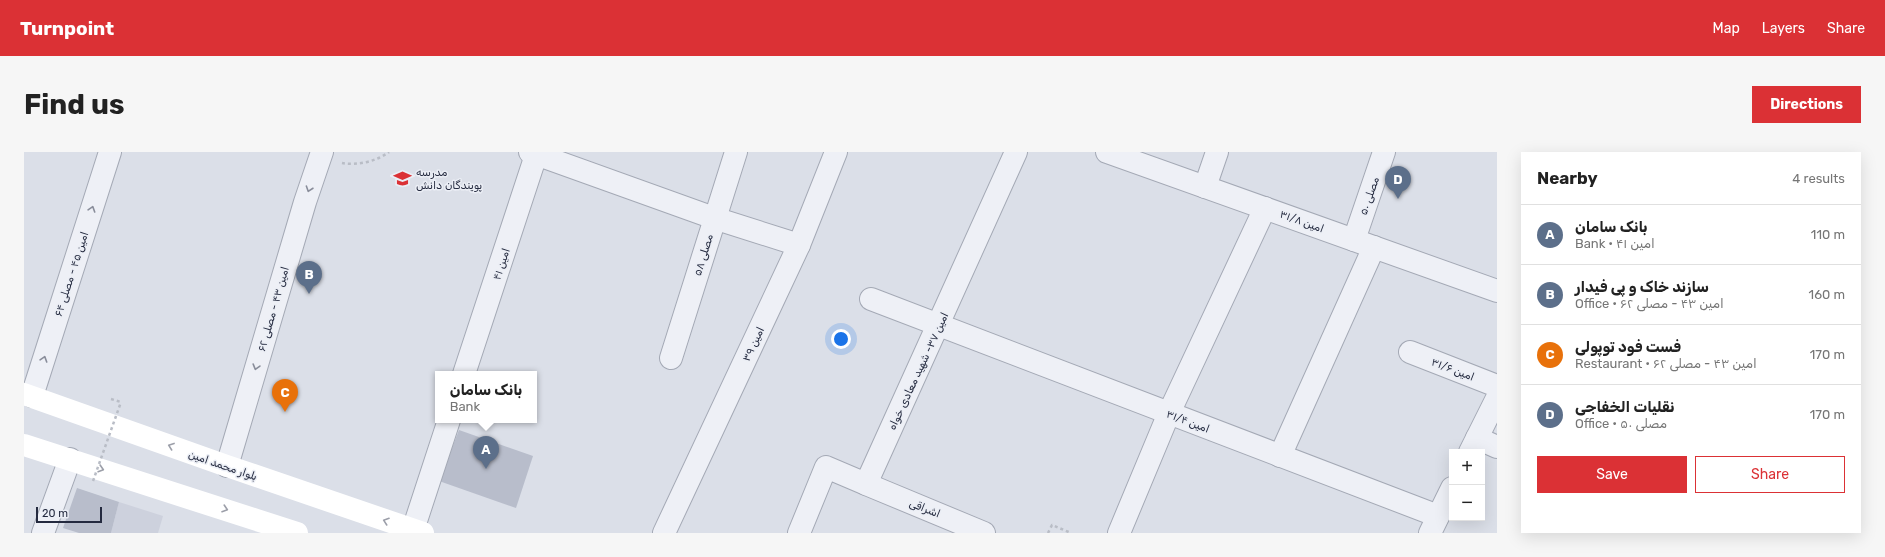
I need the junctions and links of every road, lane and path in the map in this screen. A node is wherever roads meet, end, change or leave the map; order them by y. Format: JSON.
{"nodes":[{"id":1,"x":110,"y":152,"type":"edge"},
{"id":2,"x":389,"y":152,"type":"edge"},
{"id":3,"x":736,"y":152,"type":"edge"},
{"id":4,"x":836,"y":152,"type":"edge"},
{"id":5,"x":1016,"y":152,"type":"edge"},
{"id":6,"x":1107,"y":152,"type":"edge"},
{"id":7,"x":1217,"y":152,"type":"edge"},
{"id":8,"x":1384,"y":152,"type":"edge"},
{"id":9,"x":535,"y":153,"type":"edge"},
{"id":10,"x":321,"y":155,"type":"edge"},
{"id":11,"x":1205,"y":187,"type":"junction"},
{"id":12,"x":1265,"y":208,"type":"junction"},
{"id":13,"x":714,"y":218,"type":"junction"},
{"id":14,"x":1354,"y":240,"type":"junction"},
{"id":15,"x":799,"y":245,"type":"junction"},
{"id":16,"x":1374,"y":247,"type":"junction"},
{"id":17,"x":1497,"y":291,"type":"edge"},
{"id":18,"x":871,"y":299,"type":"dead end"},
{"id":19,"x":939,"y":325,"type":"junction"},
{"id":20,"x":1410,"y":352,"type":"dead end"},
{"id":21,"x":670,"y":358,"type":"dead end"},
{"id":22,"x":465,"y":371,"type":"edge"},
{"id":23,"x":1497,"y":386,"type":"edge"},
{"id":24,"x":28,"y":395,"type":"edge"},
{"id":25,"x":1497,"y":398,"type":"edge"},
{"id":26,"x":121,"y":402,"type":"dead end"},
{"id":27,"x":1169,"y":413,"type":"junction"},
{"id":28,"x":448,"y":423,"type":"edge"},
{"id":29,"x":24,"y":445,"type":"edge"},
{"id":30,"x":1474,"y":445,"type":"edge"},
{"id":31,"x":1497,"y":447,"type":"edge"},
{"id":32,"x":1280,"y":456,"type":"junction"},
{"id":33,"x":70,"y":459,"type":"junction"},
{"id":34,"x":227,"y":466,"type":"junction"},
{"id":35,"x":93,"y":481,"type":"dead end"},
{"id":36,"x":866,"y":484,"type":"junction"},
{"id":37,"x":1449,"y":494,"type":"edge"},
{"id":38,"x":1434,"y":525,"type":"edge"},
{"id":39,"x":418,"y":531,"type":"edge"},
{"id":40,"x":43,"y":533,"type":"edge"},
{"id":41,"x":297,"y":533,"type":"edge"},
{"id":42,"x":664,"y":533,"type":"edge"},
{"id":43,"x":799,"y":533,"type":"edge"},
{"id":44,"x":984,"y":533,"type":"edge"},
{"id":45,"x":1048,"y":533,"type":"edge"},
{"id":46,"x":1071,"y":533,"type":"edge"},
{"id":47,"x":1119,"y":533,"type":"edge"}],
"edges":[{"from":24,"to":1,"type":"street","name":"امین ۴۵ - مصلی ۶۴","one_way":true},
{"from":2,"to":10,"type":"path"},
{"from":3,"to":13,"type":"street","name":"مصلی ۵۸"},
{"from":4,"to":15,"type":"street","name":"امین ۳۹"},
{"from":5,"to":19,"type":"street","name":"امین ۳۷- شهید معادی خواه"},
{"from":6,"to":11,"type":"street","name":"امین ۳۱/۸"},
{"from":7,"to":11,"type":"street"},
{"from":8,"to":14,"type":"street","name":"مصلی ۵۰"},
{"from":9,"to":13,"type":"street"},
{"from":9,"to":22,"type":"street","name":"امین ۴۱"},
{"from":10,"to":34,"type":"street","name":"امین ۴۳ - مصلی ۶۲","one_way":true},
{"from":11,"to":12,"type":"street","name":"امین ۳۱/۸"},
{"from":12,"to":14,"type":"street","name":"امین ۳۱/۸"},
{"from":12,"to":27,"type":"street"},
{"from":13,"to":15,"type":"street"},
{"from":13,"to":21,"type":"street","name":"مصلی ۵۸"},
{"from":14,"to":16,"type":"street","name":"امین ۳۱/۸"},
{"from":15,"to":42,"type":"street","name":"امین ۳۹"},
{"from":16,"to":17,"type":"street","name":"امین ۳۱/۸"},
{"from":16,"to":32,"type":"street"},
{"from":18,"to":19,"type":"street","name":"امین ۳۱/۴"},
{"from":19,"to":27,"type":"street","name":"امین ۳۱/۴"},
{"from":19,"to":36,"type":"street","name":"امین ۳۷- شهید معادی خواه"},
{"from":20,"to":23,"type":"street","name":"امین ۳۱/۶"},
{"from":34,"to":24,"type":"main road","name":"بلوار محمد امین","one_way":true},
{"from":25,"to":30,"type":"street"},
{"from":26,"to":35,"type":"path","bridge":true},
{"from":27,"to":32,"type":"street","name":"امین ۳۱/۴"},
{"from":27,"to":47,"type":"street"},
{"from":28,"to":39,"type":"street"},
{"from":29,"to":33,"type":"main road"},
{"from":30,"to":31,"type":"street"},
{"from":32,"to":38,"type":"street","name":"امین ۳۱/۴"},
{"from":33,"to":40,"type":"street"},
{"from":33,"to":41,"type":"main road","one_way":true},
{"from":39,"to":34,"type":"main road","name":"بلوار محمد امین","one_way":true},
{"from":36,"to":43,"type":"street"},
{"from":36,"to":44,"type":"street","name":"اشراقی"},
{"from":37,"to":38,"type":"street"},
{"from":45,"to":46,"type":"path"}]}
